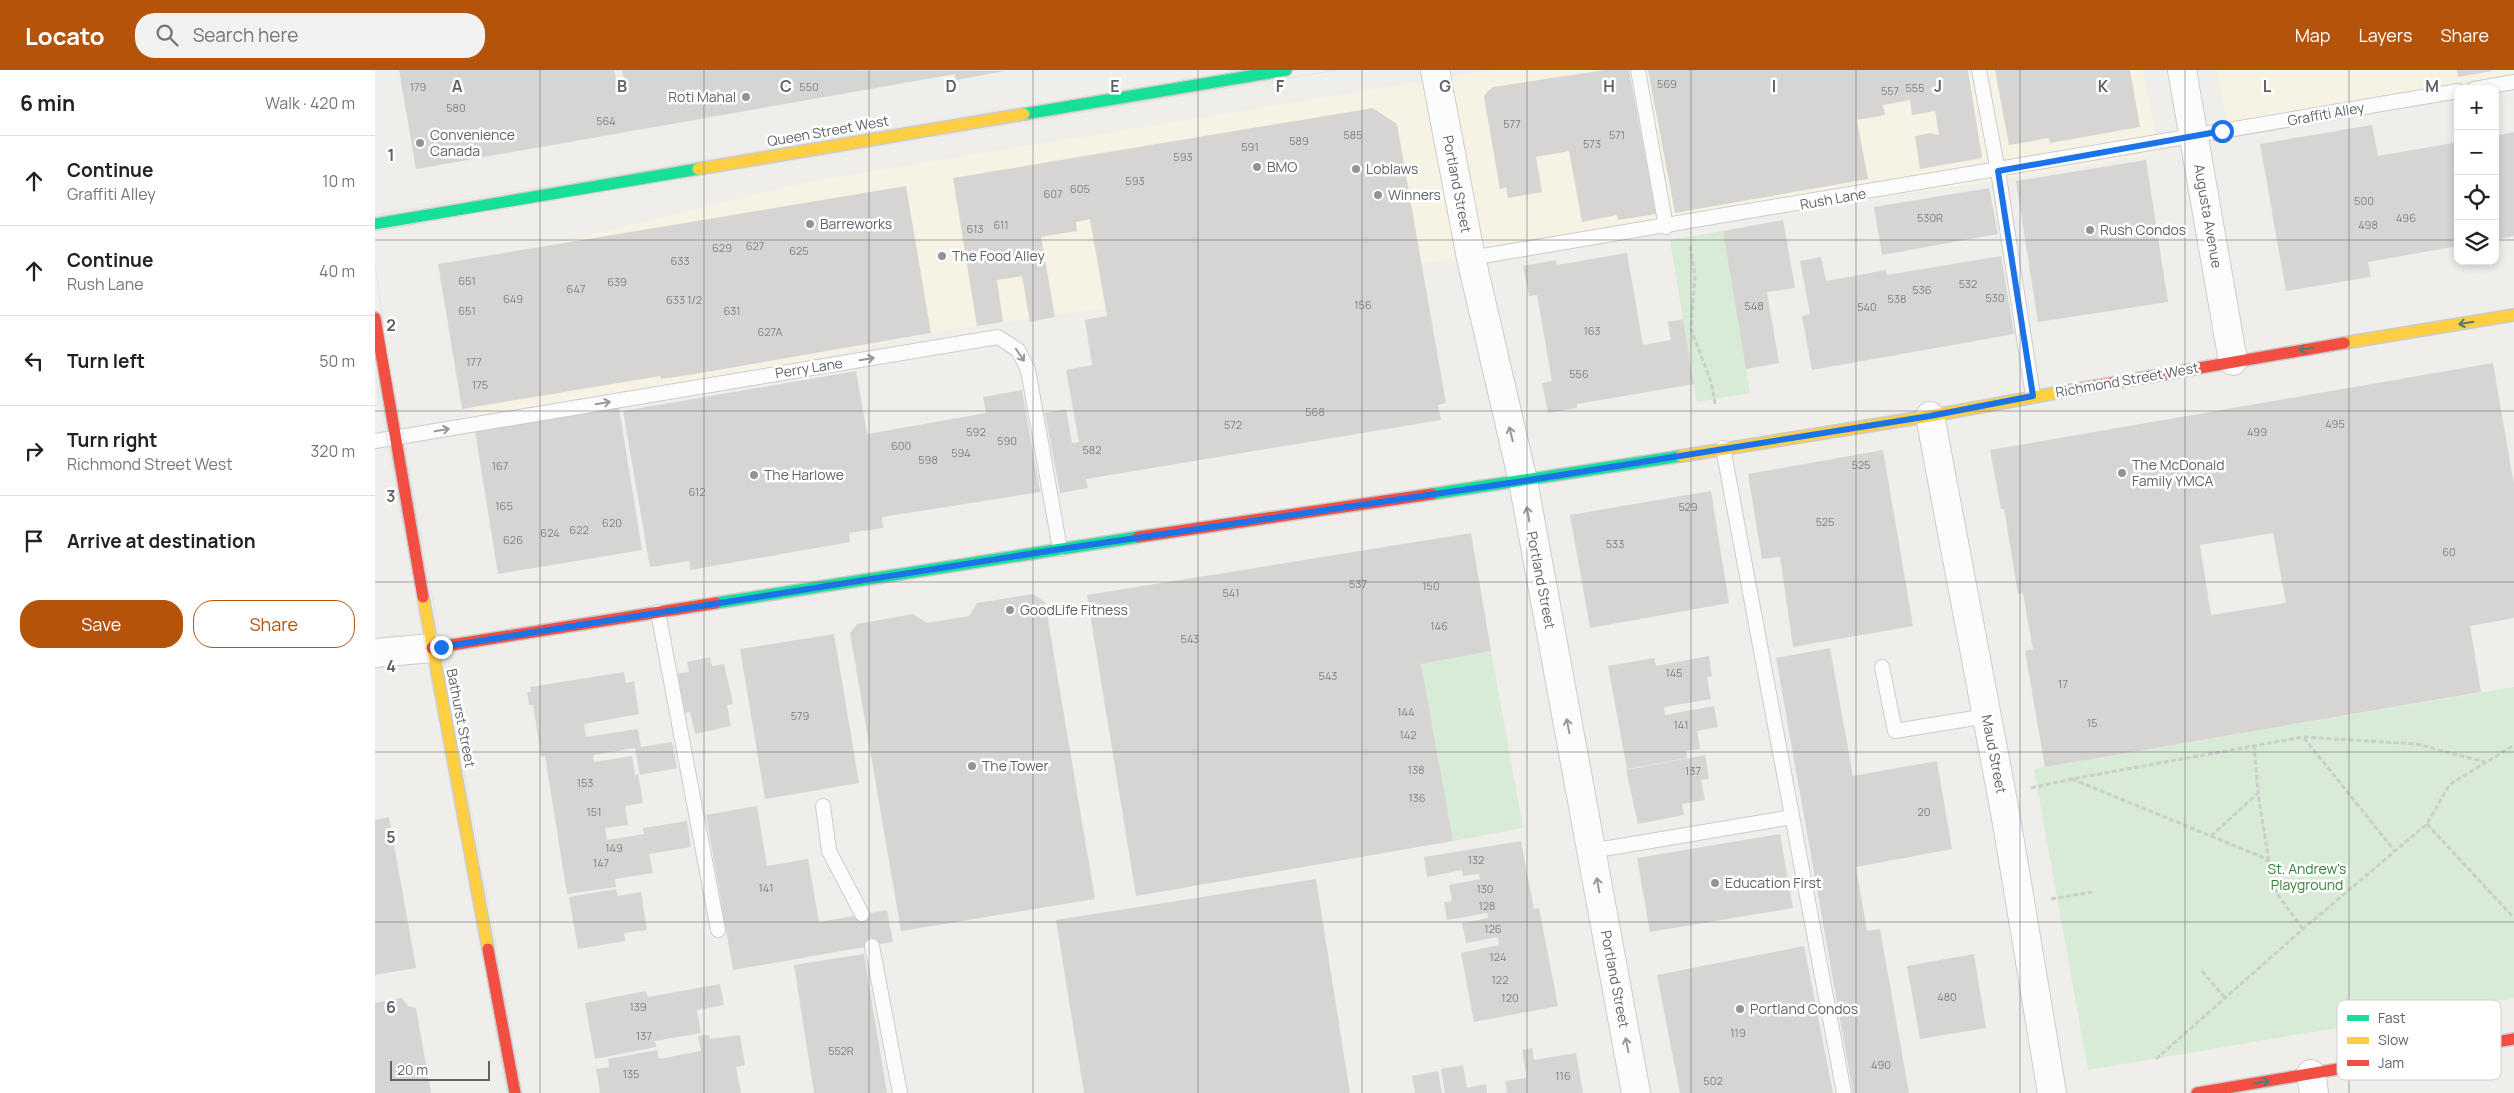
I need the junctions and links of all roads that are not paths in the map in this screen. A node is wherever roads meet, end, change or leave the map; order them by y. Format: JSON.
{"nodes":[{"id":1,"x":1286,"y":70,"type":"edge"},
{"id":2,"x":1435,"y":70,"type":"edge"},
{"id":3,"x":1638,"y":70,"type":"edge"},
{"id":4,"x":1979,"y":70,"type":"edge"},
{"id":5,"x":2182,"y":70,"type":"edge"},
{"id":6,"x":1178,"y":78,"type":"edge"},
{"id":7,"x":2514,"y":82,"type":"edge"},
{"id":8,"x":2496,"y":85,"type":"edge"},
{"id":9,"x":2454,"y":92,"type":"edge"},
{"id":10,"x":2194,"y":136,"type":"junction"},
{"id":11,"x":1998,"y":171,"type":"junction"},
{"id":12,"x":375,"y":224,"type":"edge"},
{"id":13,"x":1673,"y":226,"type":"junction"},
{"id":14,"x":1471,"y":258,"type":"junction"},
{"id":15,"x":2514,"y":315,"type":"edge"},
{"id":16,"x":375,"y":318,"type":"edge"},
{"id":17,"x":2233,"y":361,"type":"junction"},
{"id":18,"x":2033,"y":396,"type":"junction"},
{"id":19,"x":1930,"y":416,"type":"junction"},
{"id":20,"x":394,"y":438,"type":"junction"},
{"id":21,"x":375,"y":441,"type":"edge"},
{"id":22,"x":1723,"y":448,"type":"junction"},
{"id":23,"x":1523,"y":481,"type":"junction"},
{"id":24,"x":1061,"y":549,"type":"junction"},
{"id":25,"x":658,"y":612,"type":"junction"},
{"id":26,"x":432,"y":648,"type":"junction"},
{"id":27,"x":375,"y":653,"type":"edge"},
{"id":28,"x":1882,"y":667,"type":"dead end"},
{"id":29,"x":1987,"y":716,"type":"junction"},
{"id":30,"x":823,"y":806,"type":"dead end"},
{"id":31,"x":1792,"y":817,"type":"junction"},
{"id":32,"x":1591,"y":851,"type":"junction"},
{"id":33,"x":862,"y":914,"type":"dead end"},
{"id":34,"x":718,"y":930,"type":"dead end"},
{"id":35,"x":872,"y":946,"type":"dead end"},
{"id":36,"x":2514,"y":1039,"type":"edge"},
{"id":37,"x":2501,"y":1042,"type":"edge"},
{"id":38,"x":2337,"y":1078,"type":"edge"},
{"id":39,"x":2312,"y":1083,"type":"edge"},
{"id":40,"x":515,"y":1093,"type":"edge"},
{"id":41,"x":900,"y":1093,"type":"edge"},
{"id":42,"x":1636,"y":1093,"type":"edge"},
{"id":43,"x":1844,"y":1093,"type":"edge"},
{"id":44,"x":2052,"y":1093,"type":"edge"},
{"id":45,"x":2197,"y":1093,"type":"edge"}],
"edges":[{"from":1,"to":6,"type":"main road","name":"Queen Street West"},
{"from":2,"to":14,"type":"street","name":"Portland Street"},
{"from":3,"to":13,"type":"lane"},
{"from":4,"to":11,"type":"lane"},
{"from":5,"to":10,"type":"street","name":"Augusta Avenue"},
{"from":6,"to":12,"type":"main road","name":"Queen Street West"},
{"from":7,"to":8,"type":"lane"},
{"from":9,"to":10,"type":"lane","name":"Graffiti Alley"},
{"from":10,"to":11,"type":"lane","name":"Rush Lane"},
{"from":10,"to":17,"type":"street","name":"Augusta Avenue"},
{"from":11,"to":13,"type":"lane","name":"Rush Lane"},
{"from":11,"to":18,"type":"lane"},
{"from":13,"to":14,"type":"lane","name":"Rush Lane"},
{"from":23,"to":14,"type":"street","name":"Portland Street","one_way":true},
{"from":15,"to":17,"type":"main road","name":"Richmond Street West","one_way":true},
{"from":16,"to":20,"type":"main road","name":"Bathurst Street"},
{"from":17,"to":18,"type":"main road","name":"Richmond Street West"},
{"from":18,"to":19,"type":"main road","name":"Richmond Street West"},
{"from":19,"to":22,"type":"main road","name":"Richmond Street West"},
{"from":19,"to":29,"type":"street","name":"Maud Street"},
{"from":20,"to":21,"type":"lane","name":"Perry Lane"},
{"from":20,"to":24,"type":"lane","name":"Perry Lane","one_way":true},
{"from":20,"to":26,"type":"main road","name":"Bathurst Street"},
{"from":22,"to":23,"type":"main road","name":"Richmond Street West"},
{"from":22,"to":31,"type":"lane"},
{"from":23,"to":24,"type":"main road","name":"Richmond Street West"},
{"from":32,"to":23,"type":"street","name":"Portland Street","one_way":true},
{"from":24,"to":25,"type":"main road","name":"Richmond Street West"},
{"from":25,"to":26,"type":"main road","name":"Richmond Street West"},
{"from":25,"to":34,"type":"lane"},
{"from":26,"to":27,"type":"street","name":"Richmond Street West"},
{"from":26,"to":40,"type":"main road","name":"Bathurst Street"},
{"from":28,"to":29,"type":"lane"},
{"from":29,"to":44,"type":"street","name":"Maud Street"},
{"from":30,"to":33,"type":"lane"},
{"from":31,"to":32,"type":"lane"},
{"from":31,"to":43,"type":"lane"},
{"from":42,"to":32,"type":"street","name":"Portland Street","one_way":true},
{"from":35,"to":41,"type":"lane"},
{"from":36,"to":37,"type":"main road"},
{"from":38,"to":39,"type":"main road"},
{"from":45,"to":39,"type":"main road","one_way":true}]}
